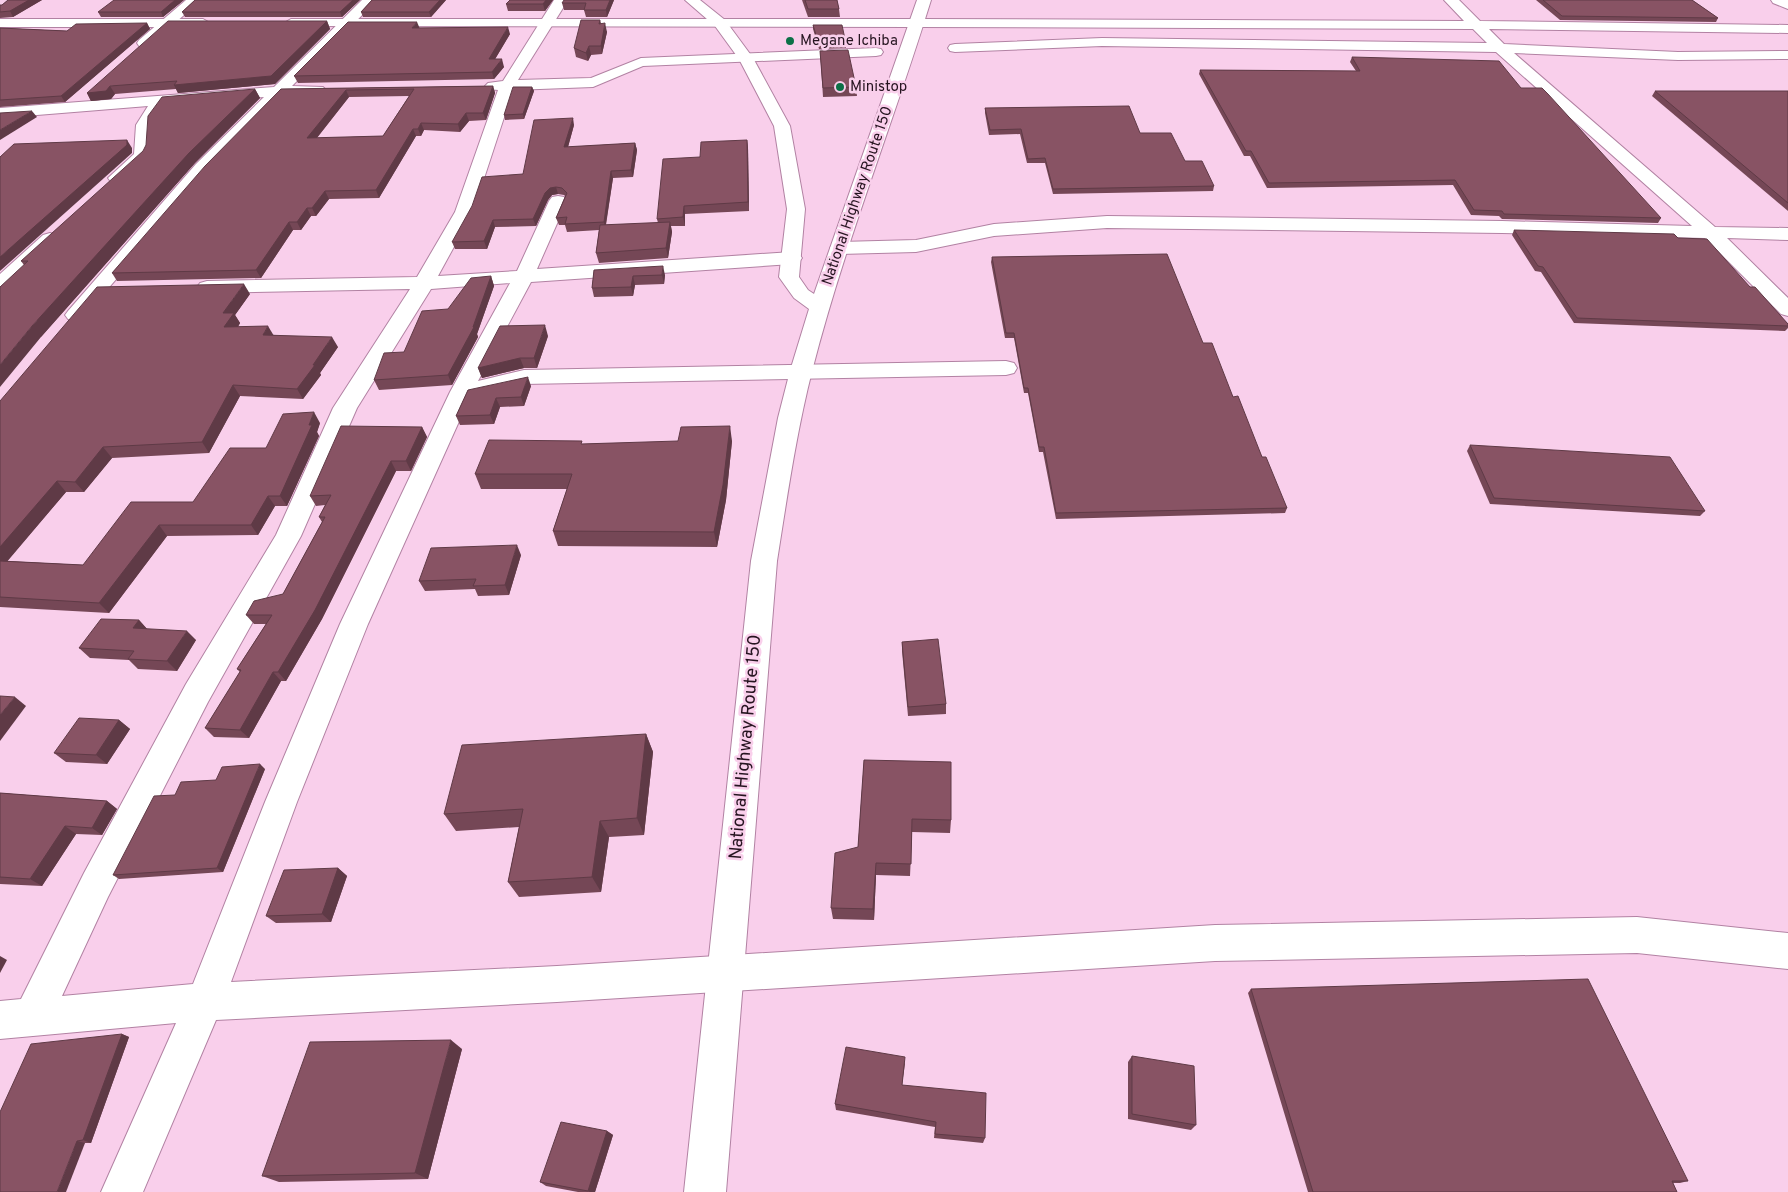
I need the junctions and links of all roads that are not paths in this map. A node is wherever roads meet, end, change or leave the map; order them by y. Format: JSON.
{"nodes":[{"id":1,"x":194,"y":0,"type":"edge"},
{"id":2,"x":370,"y":0,"type":"edge"},
{"id":3,"x":562,"y":0,"type":"edge"},
{"id":4,"x":692,"y":0,"type":"edge"},
{"id":5,"x":924,"y":0,"type":"edge"},
{"id":6,"x":1451,"y":0,"type":"edge"},
{"id":7,"x":1778,"y":0,"type":"edge"},
{"id":8,"x":1788,"y":5,"type":"edge"},
{"id":9,"x":0,"y":23,"type":"edge"},
{"id":10,"x":167,"y":23,"type":"junction"},
{"id":11,"x":217,"y":23,"type":"edge"},
{"id":12,"x":277,"y":23,"type":"edge"},
{"id":13,"x":347,"y":23,"type":"junction"},
{"id":14,"x":547,"y":23,"type":"junction"},
{"id":15,"x":720,"y":23,"type":"junction"},
{"id":16,"x":917,"y":23,"type":"junction"},
{"id":17,"x":1478,"y":25,"type":"junction"},
{"id":18,"x":1788,"y":29,"type":"edge"},
{"id":19,"x":955,"y":48,"type":"dead end"},
{"id":20,"x":1500,"y":48,"type":"junction"},
{"id":21,"x":876,"y":52,"type":"dead end"},
{"id":22,"x":132,"y":54,"type":"edge"},
{"id":23,"x":746,"y":58,"type":"junction"},
{"id":24,"x":1785,"y":61,"type":"edge"},
{"id":25,"x":507,"y":86,"type":"junction"},
{"id":26,"x":478,"y":87,"type":"edge"},
{"id":27,"x":280,"y":90,"type":"junction"},
{"id":28,"x":330,"y":90,"type":"edge"},
{"id":29,"x":91,"y":91,"type":"edge"},
{"id":30,"x":159,"y":100,"type":"junction"},
{"id":31,"x":70,"y":109,"type":"junction"},
{"id":32,"x":0,"y":113,"type":"edge"},
{"id":33,"x":107,"y":187,"type":"edge"},
{"id":34,"x":558,"y":201,"type":"dead end"},
{"id":35,"x":64,"y":226,"type":"edge"},
{"id":36,"x":1710,"y":232,"type":"junction"},
{"id":37,"x":1788,"y":234,"type":"edge"},
{"id":38,"x":840,"y":248,"type":"junction"},
{"id":39,"x":792,"y":258,"type":"junction"},
{"id":40,"x":524,"y":276,"type":"junction"},
{"id":41,"x":424,"y":282,"type":"junction"},
{"id":42,"x":0,"y":285,"type":"edge"},
{"id":43,"x":187,"y":288,"type":"edge"},
{"id":44,"x":820,"y":307,"type":"junction"},
{"id":45,"x":1788,"y":310,"type":"edge"},
{"id":46,"x":62,"y":329,"type":"edge"},
{"id":47,"x":1006,"y":368,"type":"dead end"},
{"id":48,"x":801,"y":372,"type":"junction"},
{"id":49,"x":461,"y":392,"type":"junction"},
{"id":50,"x":1788,"y":951,"type":"edge"},
{"id":51,"x":724,"y":973,"type":"junction"},
{"id":52,"x":205,"y":1002,"type":"junction"},
{"id":53,"x":16,"y":1018,"type":"edge"},
{"id":54,"x":122,"y":1192,"type":"edge"},
{"id":55,"x":705,"y":1192,"type":"edge"}],
"edges":[{"from":1,"to":10,"type":"main road"},
{"from":2,"to":13,"type":"main road"},
{"from":3,"to":14,"type":"main road"},
{"from":4,"to":15,"type":"main road","name":"National Highway Route 150"},
{"from":5,"to":16,"type":"main road","name":"National Highway Route 150"},
{"from":6,"to":17,"type":"main road"},
{"from":7,"to":8,"type":"main road"},
{"from":9,"to":10,"type":"main road"},
{"from":10,"to":11,"type":"main road"},
{"from":10,"to":22,"type":"main road"},
{"from":12,"to":13,"type":"main road"},
{"from":13,"to":14,"type":"main road"},
{"from":13,"to":27,"type":"main road"},
{"from":14,"to":15,"type":"main road"},
{"from":14,"to":25,"type":"main road"},
{"from":15,"to":16,"type":"main road"},
{"from":15,"to":23,"type":"main road","name":"National Highway Route 150"},
{"from":16,"to":17,"type":"main road"},
{"from":16,"to":38,"type":"main road","name":"National Highway Route 150"},
{"from":17,"to":18,"type":"main road"},
{"from":17,"to":20,"type":"main road"},
{"from":19,"to":20,"type":"main road"},
{"from":20,"to":24,"type":"main road"},
{"from":20,"to":36,"type":"main road"},
{"from":21,"to":23,"type":"main road"},
{"from":23,"to":25,"type":"main road"},
{"from":23,"to":39,"type":"main road","name":"National Highway Route 150"},
{"from":25,"to":26,"type":"main road"},
{"from":25,"to":41,"type":"main road"},
{"from":27,"to":28,"type":"main road"},
{"from":27,"to":30,"type":"main road"},
{"from":27,"to":46,"type":"main road"},
{"from":29,"to":31,"type":"main road"},
{"from":30,"to":31,"type":"main road"},
{"from":30,"to":33,"type":"main road"},
{"from":31,"to":32,"type":"main road"},
{"from":34,"to":40,"type":"main road"},
{"from":35,"to":42,"type":"main road"},
{"from":36,"to":37,"type":"main road"},
{"from":36,"to":38,"type":"main road"},
{"from":36,"to":45,"type":"main road"},
{"from":38,"to":44,"type":"main road","name":"National Highway Route 150"},
{"from":39,"to":40,"type":"main road"},
{"from":39,"to":44,"type":"main road","name":"National Highway Route 150"},
{"from":40,"to":41,"type":"main road"},
{"from":40,"to":49,"type":"main road"},
{"from":41,"to":43,"type":"main road"},
{"from":41,"to":53,"type":"main road"},
{"from":44,"to":48,"type":"main road","name":"National Highway Route 150"},
{"from":47,"to":48,"type":"main road"},
{"from":48,"to":49,"type":"main road"},
{"from":48,"to":51,"type":"main road","name":"National Highway Route 150"},
{"from":49,"to":52,"type":"main road"},
{"from":50,"to":51,"type":"main road"},
{"from":51,"to":52,"type":"main road"},
{"from":51,"to":55,"type":"main road","name":"National Highway Route 150"},
{"from":52,"to":53,"type":"main road"},
{"from":52,"to":54,"type":"main road"}]}
